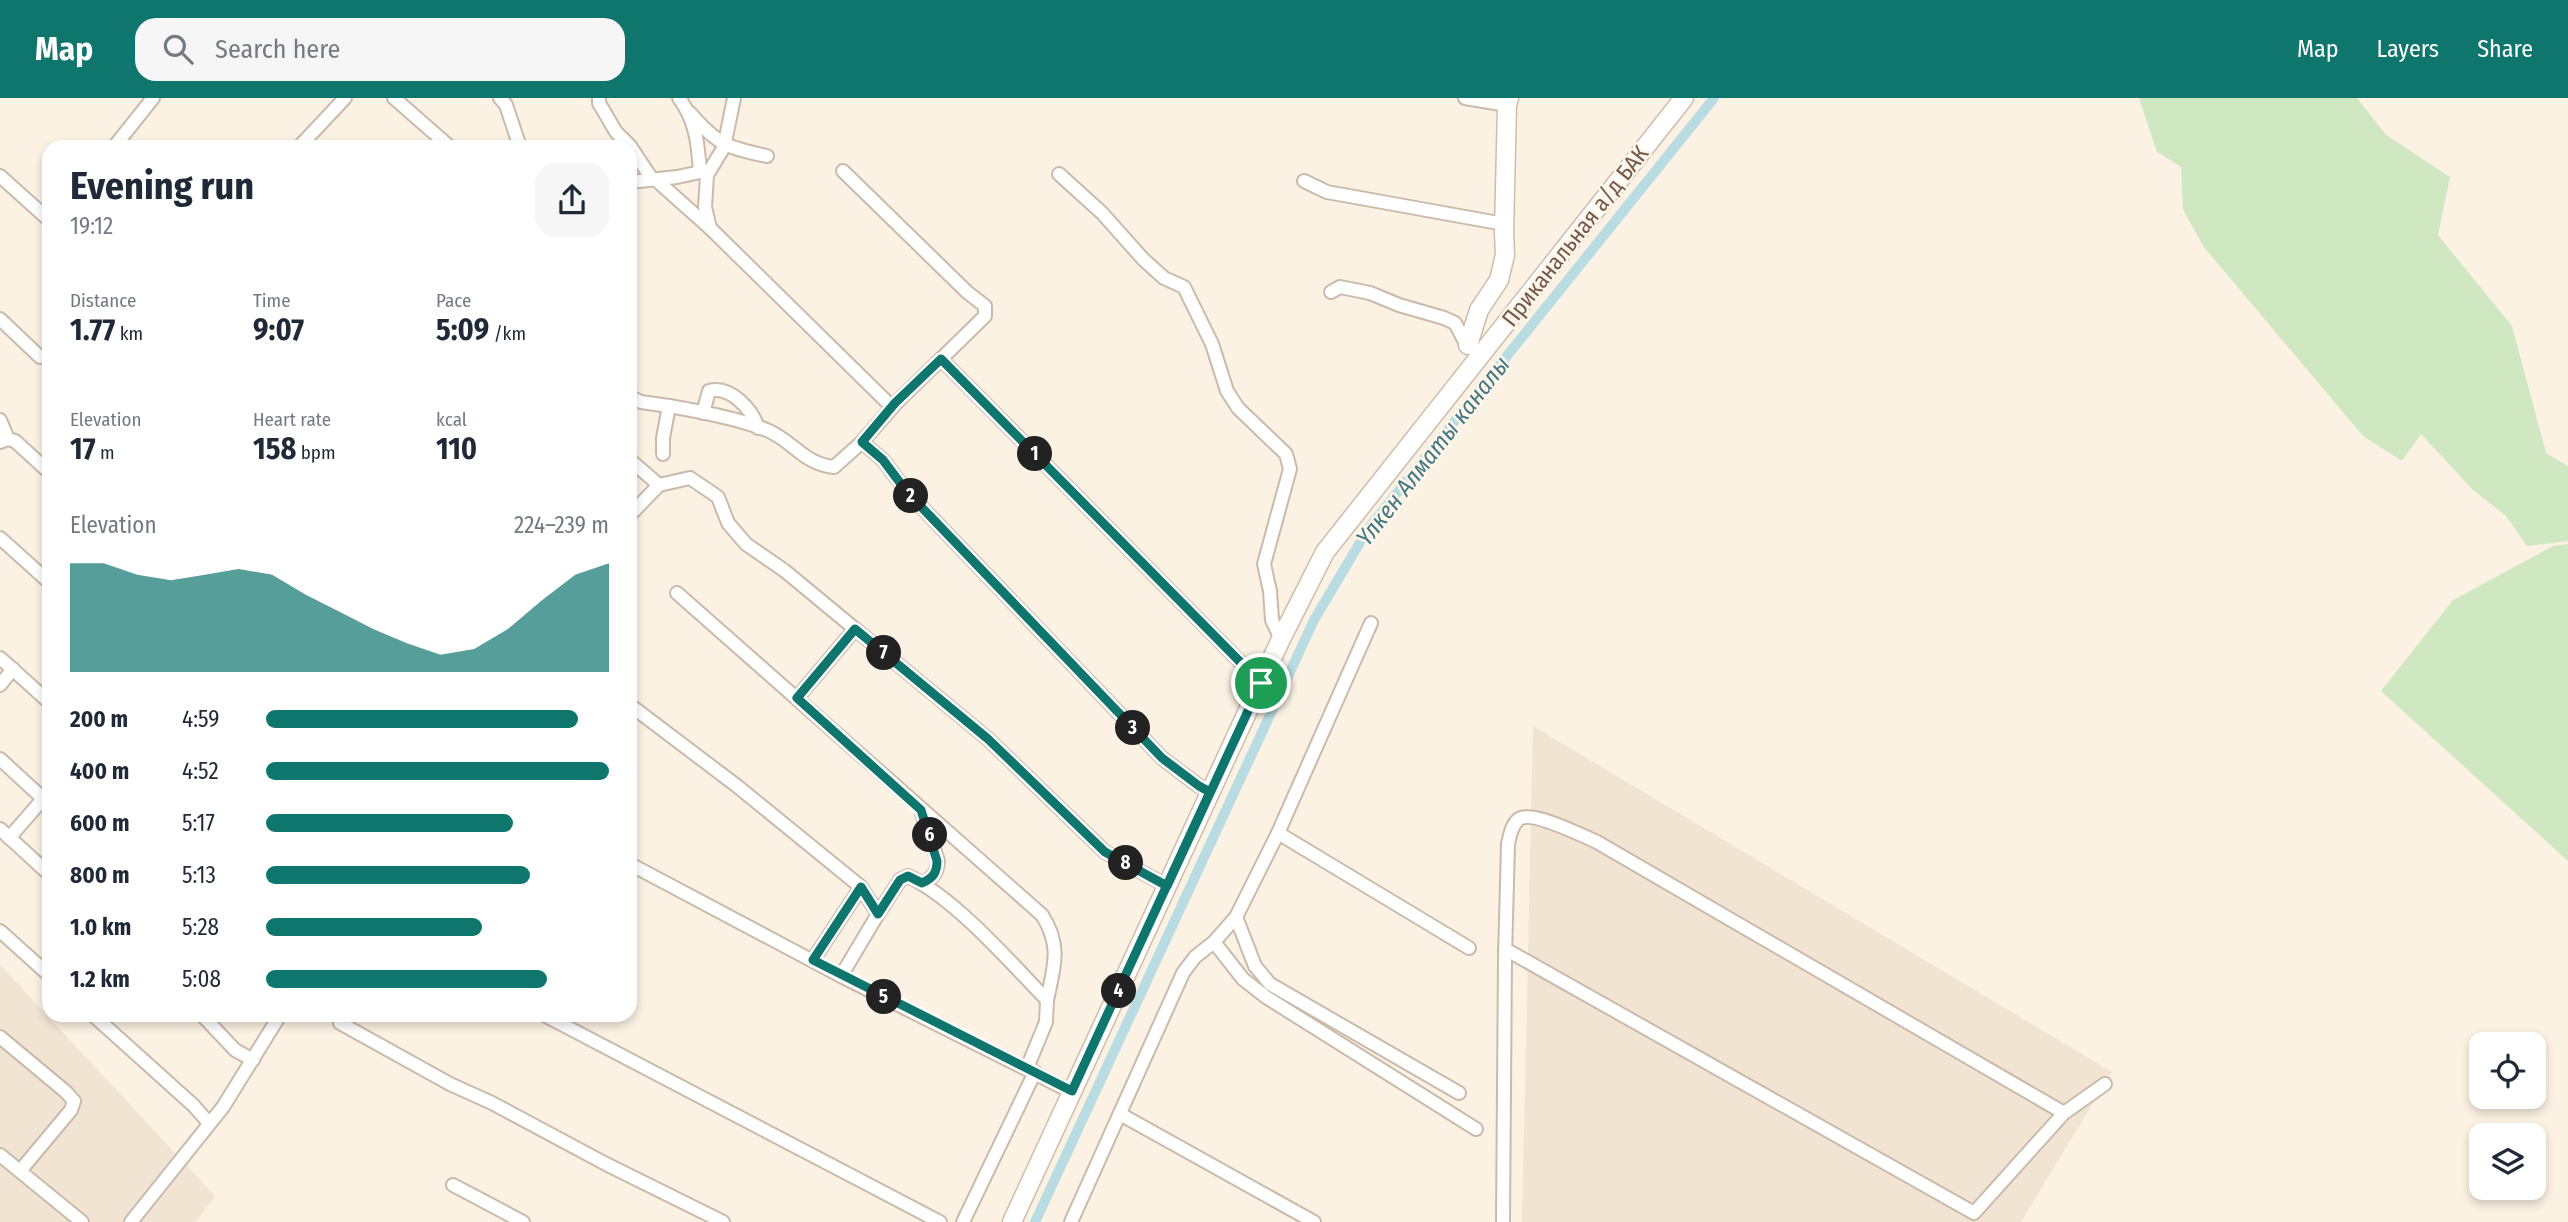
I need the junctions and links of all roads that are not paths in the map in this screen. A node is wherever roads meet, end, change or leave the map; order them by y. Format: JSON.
{"nodes":[{"id":1,"x":152,"y":98,"type":"edge"},
{"id":2,"x":345,"y":98,"type":"edge"},
{"id":3,"x":394,"y":98,"type":"edge"},
{"id":4,"x":500,"y":98,"type":"edge"},
{"id":5,"x":599,"y":98,"type":"edge"},
{"id":6,"x":679,"y":98,"type":"edge"},
{"id":7,"x":734,"y":98,"type":"edge"},
{"id":8,"x":1465,"y":98,"type":"edge"},
{"id":9,"x":1684,"y":98,"type":"edge"},
{"id":10,"x":1508,"y":102,"type":"edge"},
{"id":11,"x":690,"y":113,"type":"junction"},
{"id":12,"x":119,"y":140,"type":"edge"},
{"id":13,"x":306,"y":140,"type":"edge"},
{"id":14,"x":442,"y":140,"type":"edge"},
{"id":15,"x":518,"y":140,"type":"edge"},
{"id":16,"x":624,"y":140,"type":"edge"},
{"id":17,"x":725,"y":144,"type":"junction"},
{"id":18,"x":637,"y":156,"type":"edge"},
{"id":19,"x":767,"y":156,"type":"dead end"},
{"id":20,"x":705,"y":171,"type":"junction"},
{"id":21,"x":843,"y":171,"type":"dead end"},
{"id":22,"x":1059,"y":174,"type":"dead end"},
{"id":23,"x":0,"y":176,"type":"edge"},
{"id":24,"x":653,"y":179,"type":"junction"},
{"id":25,"x":637,"y":181,"type":"edge"},
{"id":26,"x":1304,"y":181,"type":"dead end"},
{"id":27,"x":42,"y":214,"type":"edge"},
{"id":28,"x":1504,"y":224,"type":"junction"},
{"id":29,"x":709,"y":228,"type":"junction"},
{"id":30,"x":1331,"y":292,"type":"dead end"},
{"id":31,"x":0,"y":319,"type":"edge"},
{"id":32,"x":1474,"y":350,"type":"junction"},
{"id":33,"x":40,"y":358,"type":"dead end"},
{"id":34,"x":941,"y":359,"type":"junction"},
{"id":35,"x":637,"y":400,"type":"edge"},
{"id":36,"x":669,"y":406,"type":"junction"},
{"id":37,"x":892,"y":407,"type":"junction"},
{"id":38,"x":703,"y":413,"type":"junction"},
{"id":39,"x":0,"y":420,"type":"edge"},
{"id":40,"x":758,"y":428,"type":"junction"},
{"id":41,"x":4,"y":440,"type":"edge"},
{"id":42,"x":862,"y":442,"type":"junction"},
{"id":43,"x":663,"y":454,"type":"dead end"},
{"id":44,"x":42,"y":465,"type":"edge"},
{"id":45,"x":637,"y":466,"type":"edge"},
{"id":46,"x":659,"y":485,"type":"junction"},
{"id":47,"x":637,"y":508,"type":"edge"},
{"id":48,"x":0,"y":538,"type":"edge"},
{"id":49,"x":42,"y":576,"type":"edge"},
{"id":50,"x":677,"y":593,"type":"dead end"},
{"id":51,"x":1371,"y":623,"type":"dead end"},
{"id":52,"x":855,"y":629,"type":"junction"},
{"id":53,"x":1281,"y":639,"type":"junction"},
{"id":54,"x":0,"y":657,"type":"edge"},
{"id":55,"x":13,"y":669,"type":"junction"},
{"id":56,"x":1261,"y":683,"type":"junction"},
{"id":57,"x":0,"y":685,"type":"edge"},
{"id":58,"x":42,"y":696,"type":"edge"},
{"id":59,"x":797,"y":698,"type":"junction"},
{"id":60,"x":637,"y":710,"type":"edge"},
{"id":61,"x":0,"y":759,"type":"edge"},
{"id":62,"x":1210,"y":792,"type":"junction"},
{"id":63,"x":42,"y":798,"type":"edge"},
{"id":64,"x":42,"y":805,"type":"edge"},
{"id":65,"x":921,"y":810,"type":"junction"},
{"id":66,"x":1278,"y":833,"type":"junction"},
{"id":67,"x":5,"y":834,"type":"edge"},
{"id":68,"x":637,"y":867,"type":"edge"},
{"id":69,"x":42,"y":868,"type":"edge"},
{"id":70,"x":922,"y":883,"type":"junction"},
{"id":71,"x":1167,"y":886,"type":"junction"},
{"id":72,"x":861,"y":887,"type":"junction"},
{"id":73,"x":878,"y":914,"type":"junction"},
{"id":74,"x":1236,"y":917,"type":"junction"},
{"id":75,"x":0,"y":930,"type":"edge"},
{"id":76,"x":1214,"y":942,"type":"junction"},
{"id":77,"x":1469,"y":948,"type":"dead end"},
{"id":78,"x":1505,"y":949,"type":"junction"},
{"id":79,"x":813,"y":960,"type":"junction"},
{"id":80,"x":42,"y":969,"type":"edge"},
{"id":81,"x":841,"y":976,"type":"junction"},
{"id":82,"x":1047,"y":1000,"type":"junction"},
{"id":83,"x":101,"y":1022,"type":"edge"},
{"id":84,"x":209,"y":1022,"type":"edge"},
{"id":85,"x":276,"y":1022,"type":"edge"},
{"id":86,"x":557,"y":1022,"type":"edge"},
{"id":87,"x":340,"y":1023,"type":"dead end"},
{"id":88,"x":0,"y":1037,"type":"edge"},
{"id":89,"x":253,"y":1060,"type":"junction"},
{"id":90,"x":1031,"y":1070,"type":"junction"},
{"id":91,"x":2105,"y":1084,"type":"dead end"},
{"id":92,"x":1072,"y":1091,"type":"junction"},
{"id":93,"x":1459,"y":1093,"type":"dead end"},
{"id":94,"x":2064,"y":1113,"type":"junction"},
{"id":95,"x":1120,"y":1114,"type":"junction"},
{"id":96,"x":209,"y":1123,"type":"junction"},
{"id":97,"x":1476,"y":1129,"type":"dead end"},
{"id":98,"x":0,"y":1155,"type":"edge"},
{"id":99,"x":20,"y":1171,"type":"junction"},
{"id":100,"x":453,"y":1185,"type":"dead end"},
{"id":101,"x":1077,"y":1220,"type":"edge"},
{"id":102,"x":82,"y":1222,"type":"edge"},
{"id":103,"x":131,"y":1222,"type":"edge"},
{"id":104,"x":523,"y":1222,"type":"edge"},
{"id":105,"x":723,"y":1222,"type":"edge"},
{"id":106,"x":940,"y":1222,"type":"edge"},
{"id":107,"x":963,"y":1222,"type":"edge"},
{"id":108,"x":1012,"y":1222,"type":"edge"},
{"id":109,"x":1314,"y":1222,"type":"edge"},
{"id":110,"x":1503,"y":1222,"type":"edge"}],
"edges":[{"from":1,"to":12,"type":"street"},
{"from":2,"to":13,"type":"street"},
{"from":3,"to":14,"type":"street"},
{"from":4,"to":15,"type":"street"},
{"from":5,"to":16,"type":"street"},
{"from":6,"to":11,"type":"street"},
{"from":7,"to":17,"type":"street"},
{"from":8,"to":10,"type":"street"},
{"from":9,"to":32,"type":"main road","name":"Приканальная а/д БАК"},
{"from":10,"to":28,"type":"main road"},
{"from":11,"to":17,"type":"street"},
{"from":11,"to":20,"type":"street"},
{"from":17,"to":19,"type":"street"},
{"from":17,"to":20,"type":"street"},
{"from":18,"to":24,"type":"street"},
{"from":20,"to":24,"type":"street"},
{"from":20,"to":29,"type":"street"},
{"from":21,"to":34,"type":"street"},
{"from":22,"to":53,"type":"street"},
{"from":23,"to":27,"type":"street"},
{"from":24,"to":25,"type":"street"},
{"from":24,"to":29,"type":"street"},
{"from":26,"to":28,"type":"street"},
{"from":28,"to":32,"type":"main road"},
{"from":29,"to":37,"type":"street"},
{"from":30,"to":32,"type":"street"},
{"from":31,"to":33,"type":"street"},
{"from":32,"to":53,"type":"main road","name":"Приканальная а/д БАК"},
{"from":34,"to":37,"type":"street"},
{"from":34,"to":56,"type":"street"},
{"from":35,"to":36,"type":"street"},
{"from":36,"to":38,"type":"street"},
{"from":36,"to":43,"type":"street"},
{"from":37,"to":42,"type":"street"},
{"from":38,"to":40,"type":"street"},
{"from":38,"to":40,"type":"street"},
{"from":39,"to":41,"type":"street"},
{"from":40,"to":42,"type":"street"},
{"from":41,"to":44,"type":"street"},
{"from":42,"to":62,"type":"street"},
{"from":45,"to":46,"type":"street"},
{"from":46,"to":47,"type":"street"},
{"from":46,"to":52,"type":"street"},
{"from":48,"to":49,"type":"street"},
{"from":50,"to":59,"type":"street"},
{"from":51,"to":66,"type":"street"},
{"from":52,"to":59,"type":"street"},
{"from":52,"to":71,"type":"street"},
{"from":53,"to":56,"type":"main road","name":"Приканальная а/д БАК"},
{"from":54,"to":55,"type":"street"},
{"from":55,"to":57,"type":"street"},
{"from":55,"to":58,"type":"street"},
{"from":56,"to":62,"type":"main road","name":"Приканальная а/д БАК"},
{"from":59,"to":65,"type":"street"},
{"from":60,"to":72,"type":"street"},
{"from":61,"to":63,"type":"street"},
{"from":62,"to":71,"type":"main road","name":"Приканальная а/д БАК"},
{"from":64,"to":67,"type":"street"},
{"from":65,"to":70,"type":"street"},
{"from":65,"to":82,"type":"street"},
{"from":66,"to":74,"type":"street"},
{"from":66,"to":77,"type":"street"},
{"from":67,"to":69,"type":"street"},
{"from":68,"to":79,"type":"street"},
{"from":70,"to":73,"type":"street"},
{"from":70,"to":82,"type":"street"},
{"from":71,"to":92,"type":"main road","name":"Приканальная а/д БАК"},
{"from":72,"to":73,"type":"street"},
{"from":72,"to":79,"type":"street"},
{"from":73,"to":81,"type":"street"},
{"from":74,"to":76,"type":"street"},
{"from":74,"to":93,"type":"street"},
{"from":75,"to":80,"type":"street"},
{"from":76,"to":95,"type":"street"},
{"from":76,"to":97,"type":"street"},
{"from":78,"to":94,"type":"street"},
{"from":78,"to":94,"type":"street"},
{"from":78,"to":110,"type":"street"},
{"from":79,"to":81,"type":"street"},
{"from":81,"to":90,"type":"street"},
{"from":82,"to":90,"type":"street"},
{"from":83,"to":96,"type":"street"},
{"from":84,"to":89,"type":"street"},
{"from":85,"to":89,"type":"street"},
{"from":86,"to":106,"type":"street"},
{"from":87,"to":105,"type":"street"},
{"from":88,"to":99,"type":"street"},
{"from":89,"to":96,"type":"street"},
{"from":90,"to":92,"type":"street"},
{"from":90,"to":107,"type":"street"},
{"from":91,"to":94,"type":"street"},
{"from":92,"to":108,"type":"main road","name":"Приканальная а/д БАК"},
{"from":95,"to":101,"type":"street"},
{"from":95,"to":109,"type":"street"},
{"from":96,"to":103,"type":"street"},
{"from":98,"to":99,"type":"street"},
{"from":99,"to":102,"type":"street"},
{"from":100,"to":104,"type":"street"}]}
